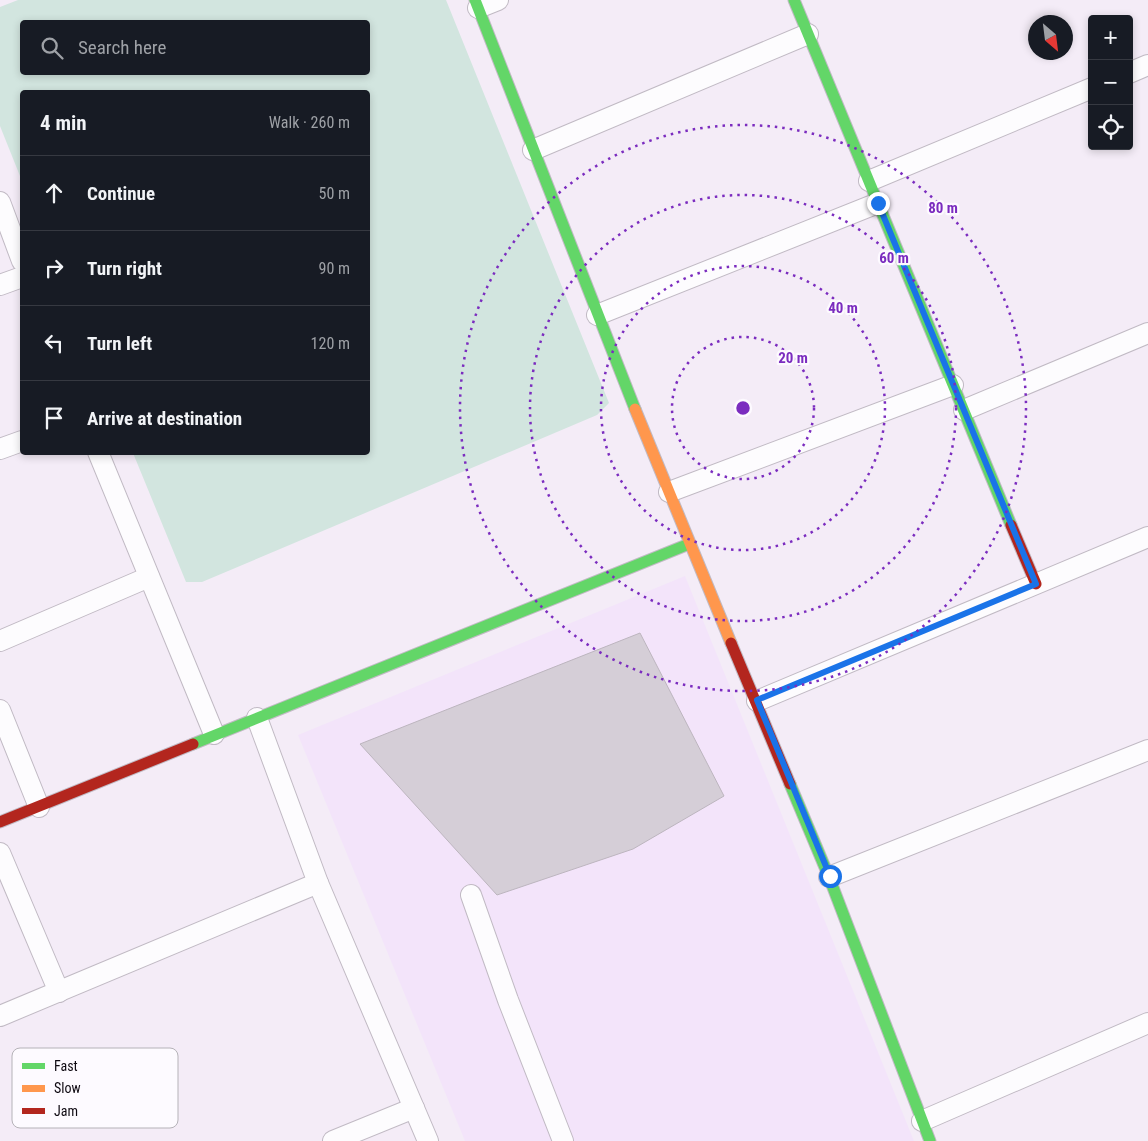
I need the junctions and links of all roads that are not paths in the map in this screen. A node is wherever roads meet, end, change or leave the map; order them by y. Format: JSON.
{"nodes":[{"id":1,"x":498,"y":0,"type":"edge"},
{"id":2,"x":794,"y":0,"type":"edge"},
{"id":3,"x":477,"y":4,"type":"edge"},
{"id":4,"x":808,"y":34,"type":"junction"},
{"id":5,"x":1148,"y":65,"type":"edge"},
{"id":6,"x":1133,"y":71,"type":"edge"},
{"id":7,"x":1088,"y":90,"type":"edge"},
{"id":8,"x":533,"y":150,"type":"junction"},
{"id":9,"x":869,"y":181,"type":"junction"},
{"id":10,"x":0,"y":202,"type":"edge"},
{"id":11,"x":878,"y":203,"type":"junction"},
{"id":12,"x":20,"y":256,"type":"edge"},
{"id":13,"x":20,"y":278,"type":"edge"},
{"id":14,"x":0,"y":285,"type":"edge"},
{"id":15,"x":597,"y":315,"type":"junction"},
{"id":16,"x":1148,"y":333,"type":"edge"},
{"id":17,"x":953,"y":385,"type":"junction"},
{"id":18,"x":964,"y":410,"type":"junction"},
{"id":19,"x":20,"y":442,"type":"edge"},
{"id":20,"x":0,"y":450,"type":"edge"},
{"id":21,"x":99,"y":455,"type":"edge"},
{"id":22,"x":669,"y":492,"type":"junction"},
{"id":23,"x":1148,"y":537,"type":"edge"},
{"id":24,"x":689,"y":544,"type":"junction"},
{"id":25,"x":149,"y":577,"type":"junction"},
{"id":26,"x":1036,"y":584,"type":"junction"},
{"id":27,"x":0,"y":641,"type":"edge"},
{"id":28,"x":757,"y":700,"type":"junction"},
{"id":29,"x":0,"y":710,"type":"edge"},
{"id":30,"x":257,"y":718,"type":"junction"},
{"id":31,"x":214,"y":734,"type":"junction"},
{"id":32,"x":1148,"y":750,"type":"edge"},
{"id":33,"x":39,"y":807,"type":"junction"},
{"id":34,"x":0,"y":822,"type":"edge"},
{"id":35,"x":0,"y":853,"type":"edge"},
{"id":36,"x":830,"y":876,"type":"junction"},
{"id":37,"x":318,"y":883,"type":"junction"},
{"id":38,"x":471,"y":895,"type":"dead end"},
{"id":39,"x":59,"y":992,"type":"junction"},
{"id":40,"x":0,"y":1016,"type":"edge"},
{"id":41,"x":1148,"y":1023,"type":"edge"},
{"id":42,"x":414,"y":1108,"type":"junction"},
{"id":43,"x":922,"y":1121,"type":"junction"},
{"id":44,"x":333,"y":1141,"type":"edge"},
{"id":45,"x":428,"y":1141,"type":"edge"},
{"id":46,"x":563,"y":1141,"type":"edge"},
{"id":47,"x":930,"y":1141,"type":"edge"}],
"edges":[{"from":1,"to":3,"type":"street"},
{"from":2,"to":4,"type":"street"},
{"from":3,"to":8,"type":"street"},
{"from":4,"to":8,"type":"street"},
{"from":4,"to":9,"type":"street"},
{"from":5,"to":6,"type":"street"},
{"from":7,"to":9,"type":"street"},
{"from":8,"to":15,"type":"street"},
{"from":9,"to":11,"type":"street"},
{"from":10,"to":12,"type":"street"},
{"from":11,"to":15,"type":"street"},
{"from":11,"to":17,"type":"street"},
{"from":13,"to":14,"type":"street"},
{"from":15,"to":22,"type":"street"},
{"from":16,"to":18,"type":"street"},
{"from":17,"to":18,"type":"street"},
{"from":17,"to":22,"type":"street"},
{"from":18,"to":26,"type":"street"},
{"from":19,"to":20,"type":"street"},
{"from":21,"to":25,"type":"street"},
{"from":22,"to":24,"type":"street"},
{"from":23,"to":26,"type":"street"},
{"from":24,"to":28,"type":"street"},
{"from":24,"to":30,"type":"street"},
{"from":25,"to":27,"type":"street"},
{"from":25,"to":31,"type":"street"},
{"from":26,"to":28,"type":"street"},
{"from":28,"to":36,"type":"street"},
{"from":29,"to":33,"type":"street"},
{"from":30,"to":31,"type":"street"},
{"from":30,"to":37,"type":"street"},
{"from":31,"to":33,"type":"street"},
{"from":32,"to":36,"type":"street"},
{"from":33,"to":34,"type":"street"},
{"from":35,"to":39,"type":"street"},
{"from":36,"to":43,"type":"street"},
{"from":37,"to":39,"type":"street"},
{"from":37,"to":42,"type":"street"},
{"from":38,"to":46,"type":"street"},
{"from":39,"to":40,"type":"street"},
{"from":41,"to":43,"type":"street"},
{"from":42,"to":44,"type":"street"},
{"from":42,"to":45,"type":"street"},
{"from":43,"to":47,"type":"street"}]}
